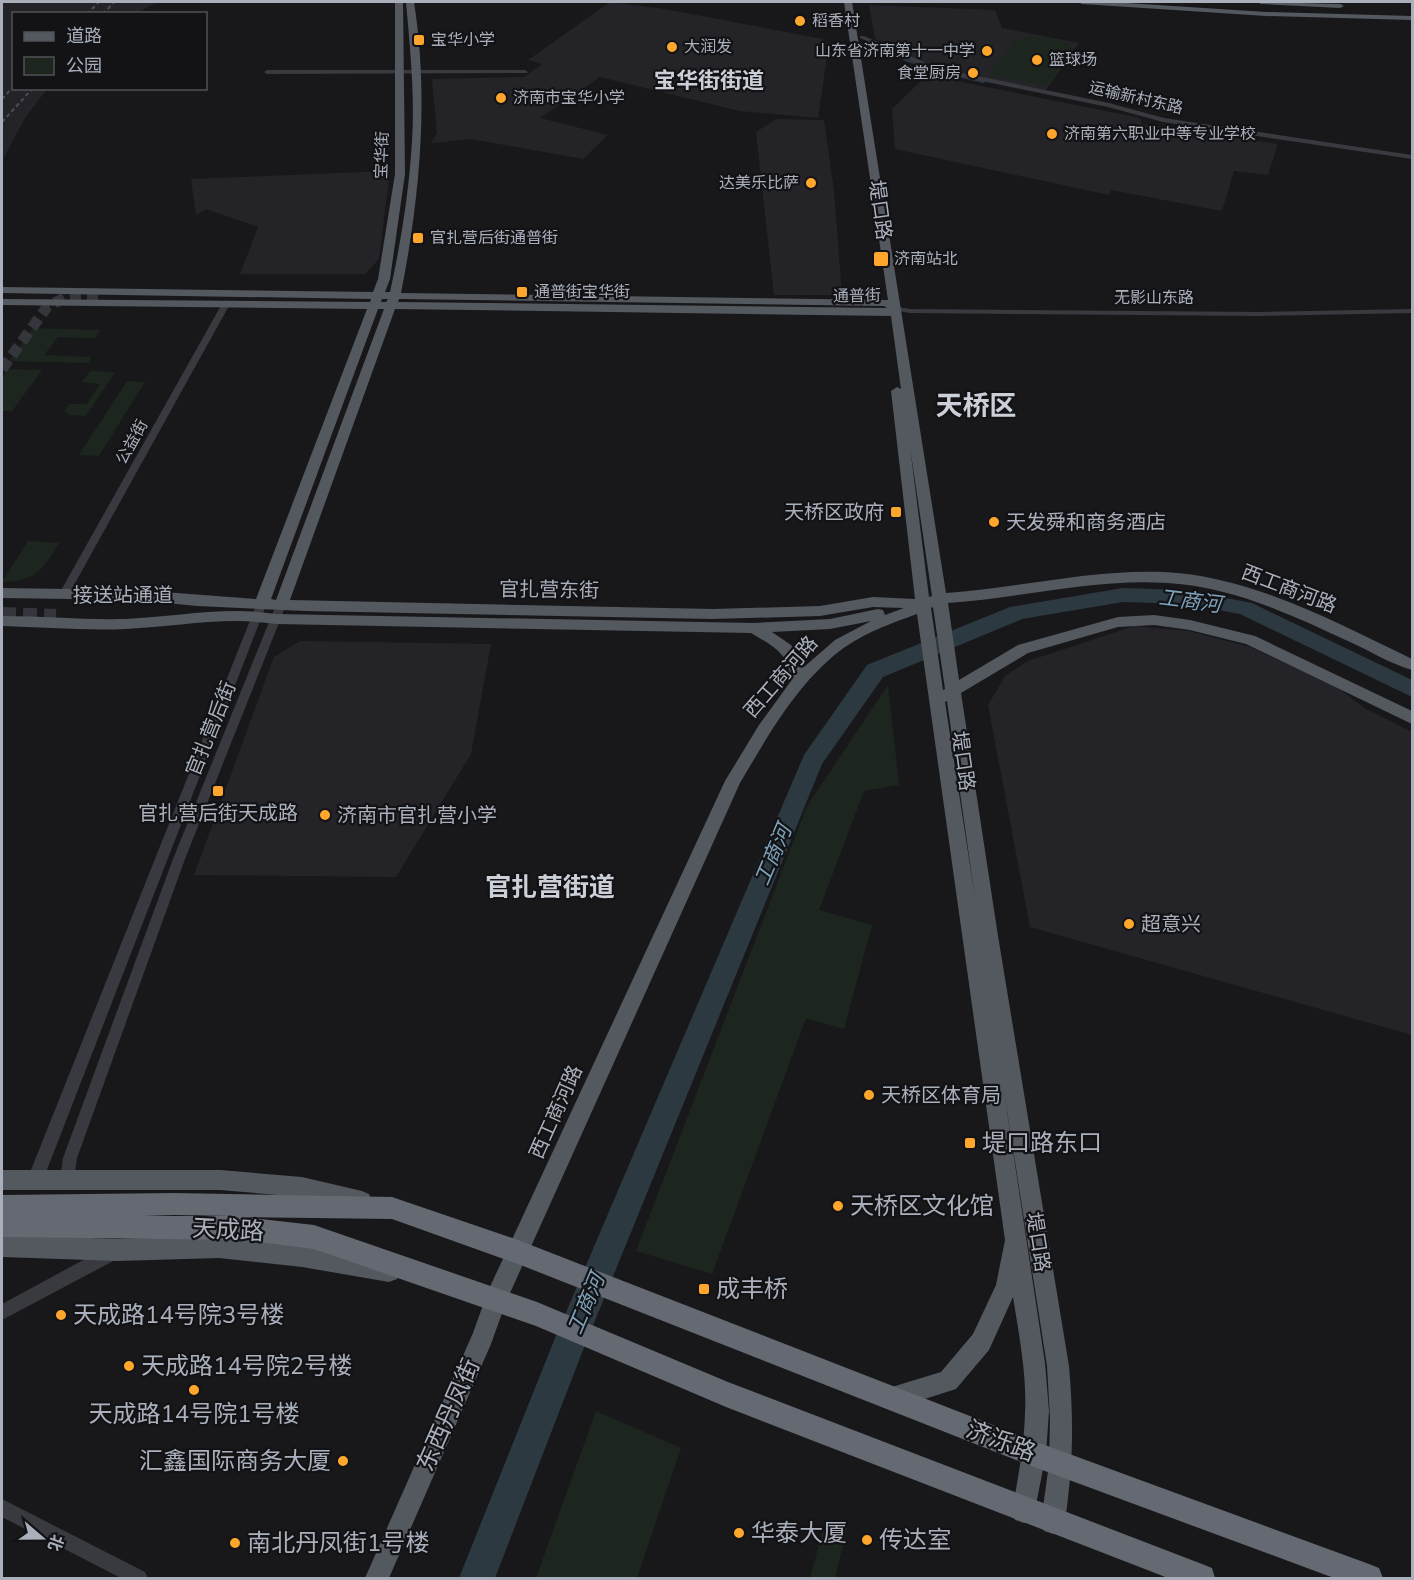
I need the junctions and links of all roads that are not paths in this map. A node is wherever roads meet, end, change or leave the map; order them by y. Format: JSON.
{"nodes":[{"id":1,"x":399,"y":2,"type":"edge"},
{"id":2,"x":410,"y":2,"type":"edge"},
{"id":3,"x":841,"y":2,"type":"edge"},
{"id":4,"x":848,"y":2,"type":"edge"},
{"id":5,"x":1082,"y":2,"type":"edge"},
{"id":6,"x":1124,"y":2,"type":"edge"},
{"id":7,"x":1187,"y":2,"type":"edge"},
{"id":8,"x":1261,"y":2,"type":"edge"},
{"id":9,"x":1413,"y":11,"type":"edge"},
{"id":10,"x":1388,"y":14,"type":"junction"},
{"id":11,"x":1413,"y":18,"type":"edge"},
{"id":12,"x":862,"y":37,"type":"dead end"},
{"id":13,"x":267,"y":72,"type":"dead end"},
{"id":14,"x":525,"y":72,"type":"dead end"},
{"id":15,"x":399,"y":73,"type":"junction"},
{"id":16,"x":417,"y":73,"type":"junction"},
{"id":17,"x":1413,"y":157,"type":"edge"},
{"id":18,"x":2,"y":290,"type":"edge"},
{"id":19,"x":352,"y":293,"type":"junction"},
{"id":20,"x":379,"y":294,"type":"junction"},
{"id":21,"x":226,"y":300,"type":"junction"},
{"id":22,"x":392,"y":301,"type":"junction"},
{"id":23,"x":2,"y":302,"type":"edge"},
{"id":24,"x":373,"y":307,"type":"junction"},
{"id":25,"x":889,"y":308,"type":"junction"},
{"id":26,"x":1413,"y":312,"type":"edge"},
{"id":27,"x":2,"y":593,"type":"edge"},
{"id":28,"x":64,"y":594,"type":"junction"},
{"id":29,"x":946,"y":599,"type":"junction"},
{"id":30,"x":919,"y":609,"type":"junction"},
{"id":31,"x":260,"y":610,"type":"junction"},
{"id":32,"x":278,"y":612,"type":"junction"},
{"id":33,"x":56,"y":616,"type":"tunnel mouth"},
{"id":34,"x":190,"y":616,"type":"junction"},
{"id":35,"x":2,"y":621,"type":"edge"},
{"id":36,"x":754,"y":628,"type":"junction"},
{"id":37,"x":1413,"y":665,"type":"edge"},
{"id":38,"x":800,"y":683,"type":"junction"},
{"id":39,"x":946,"y":695,"type":"junction"},
{"id":40,"x":1413,"y":718,"type":"edge"},
{"id":41,"x":2,"y":1180,"type":"edge"},
{"id":42,"x":35,"y":1180,"type":"junction"},
{"id":43,"x":68,"y":1180,"type":"junction"},
{"id":44,"x":2,"y":1206,"type":"edge"},
{"id":45,"x":392,"y":1208,"type":"junction"},
{"id":46,"x":2,"y":1226,"type":"edge"},
{"id":47,"x":1015,"y":1232,"type":"junction"},
{"id":48,"x":2,"y":1246,"type":"edge"},
{"id":49,"x":118,"y":1250,"type":"junction"},
{"id":50,"x":518,"y":1252,"type":"junction"},
{"id":51,"x":446,"y":1281,"type":"junction"},
{"id":52,"x":495,"y":1299,"type":"junction"},
{"id":53,"x":2,"y":1312,"type":"edge"},
{"id":54,"x":890,"y":1398,"type":"junction"},
{"id":55,"x":1034,"y":1454,"type":"junction"},
{"id":56,"x":1061,"y":1464,"type":"junction"},
{"id":57,"x":2,"y":1508,"type":"edge"},
{"id":58,"x":1024,"y":1511,"type":"junction"},
{"id":59,"x":1053,"y":1522,"type":"junction"},
{"id":60,"x":140,"y":1578,"type":"edge"},
{"id":61,"x":377,"y":1578,"type":"edge"},
{"id":62,"x":1202,"y":1578,"type":"edge"},
{"id":63,"x":1369,"y":1578,"type":"edge"}],
"edges":[{"from":1,"to":15,"type":"main road","name":"宝华街"},
{"from":2,"to":16,"type":"main road","name":"宝华街"},
{"from":3,"to":25,"type":"main road","name":"堤口路"},
{"from":4,"to":25,"type":"main road","name":"堤口路"},
{"from":5,"to":10,"type":"main road"},
{"from":6,"to":10,"type":"main road"},
{"from":7,"to":10,"type":"main road"},
{"from":8,"to":10,"type":"main road"},
{"from":9,"to":10,"type":"main road"},
{"from":10,"to":11,"type":"main road"},
{"from":12,"to":17,"type":"street","name":"运输新村东路"},
{"from":13,"to":15,"type":"street"},
{"from":14,"to":16,"type":"street"},
{"from":15,"to":16,"type":"street"},
{"from":15,"to":20,"type":"main road","name":"宝华街"},
{"from":16,"to":22,"type":"main road","name":"宝华街"},
{"from":18,"to":19,"type":"main road"},
{"from":19,"to":20,"type":"main road","name":"通普街"},
{"from":19,"to":21,"type":"main road"},
{"from":20,"to":22,"type":"main road","name":"通普街"},
{"from":20,"to":24,"type":"main road","name":"宝华街"},
{"from":21,"to":23,"type":"main road"},
{"from":21,"to":24,"type":"main road","name":"通普街"},
{"from":21,"to":28,"type":"street","name":"公益街"},
{"from":22,"to":24,"type":"main road","name":"通普街"},
{"from":22,"to":25,"type":"main road","name":"通普街"},
{"from":22,"to":32,"type":"main road","name":"官扎营后街"},
{"from":24,"to":31,"type":"main road","name":"官扎营后街"},
{"from":25,"to":26,"type":"street","name":"无影山东路"},
{"from":25,"to":29,"type":"main road","name":"堤口路"},
{"from":25,"to":30,"type":"main road","name":"堤口路"},
{"from":27,"to":28,"type":"main road","name":"官扎营东街"},
{"from":28,"to":31,"type":"main road","name":"官扎营东街"},
{"from":29,"to":30,"type":"main road","name":"西工商河路"},
{"from":29,"to":37,"type":"main road","name":"西工商河路"},
{"from":29,"to":39,"type":"main road","name":"堤口路"},
{"from":30,"to":32,"type":"main road","name":"官扎营东街"},
{"from":30,"to":36,"type":"main road","name":"官扎营东街"},
{"from":30,"to":38,"type":"main road","name":"西工商河路"},
{"from":30,"to":39,"type":"main road","name":"堤口路"},
{"from":31,"to":32,"type":"main road","name":"官扎营东街"},
{"from":31,"to":34,"type":"main road","name":"官扎营东街"},
{"from":31,"to":42,"type":"street","name":"官扎营后街"},
{"from":32,"to":36,"type":"main road","name":"官扎营东街"},
{"from":32,"to":43,"type":"street","name":"官扎营后街"},
{"from":33,"to":34,"type":"main road","name":"接送站通道"},
{"from":34,"to":35,"type":"main road","name":"官扎营东街"},
{"from":36,"to":38,"type":"main road"},
{"from":38,"to":50,"type":"main road","name":"西工商河路"},
{"from":39,"to":40,"type":"main road"},
{"from":39,"to":47,"type":"main road","name":"堤口路"},
{"from":39,"to":56,"type":"main road","name":"堤口路"},
{"from":41,"to":42,"type":"main road","name":"天成路"},
{"from":42,"to":43,"type":"main road","name":"天成路"},
{"from":43,"to":45,"type":"main road","name":"天成路"},
{"from":44,"to":45,"type":"highway","name":"天成路"},
{"from":45,"to":50,"type":"highway","name":"天成路"},
{"from":46,"to":51,"type":"highway","name":"天成路"},
{"from":47,"to":54,"type":"main road"},
{"from":47,"to":55,"type":"main road","name":"堤口路"},
{"from":48,"to":49,"type":"main road","name":"天成路"},
{"from":49,"to":51,"type":"main road","name":"天成路"},
{"from":49,"to":53,"type":"street"},
{"from":50,"to":52,"type":"main road","name":"东西丹凤街"},
{"from":50,"to":54,"type":"highway","name":"济泺路"},
{"from":51,"to":52,"type":"highway","name":"天成路"},
{"from":52,"to":58,"type":"highway"},
{"from":52,"to":61,"type":"main road","name":"东西丹凤街"},
{"from":54,"to":55,"type":"highway","name":"济泺路"},
{"from":55,"to":56,"type":"highway","name":"济泺路"},
{"from":55,"to":58,"type":"main road","name":"堤口路"},
{"from":56,"to":59,"type":"main road","name":"堤口路"},
{"from":56,"to":63,"type":"highway","name":"济泺路"},
{"from":57,"to":60,"type":"street"},
{"from":58,"to":59,"type":"highway"},
{"from":59,"to":62,"type":"highway"}]}
